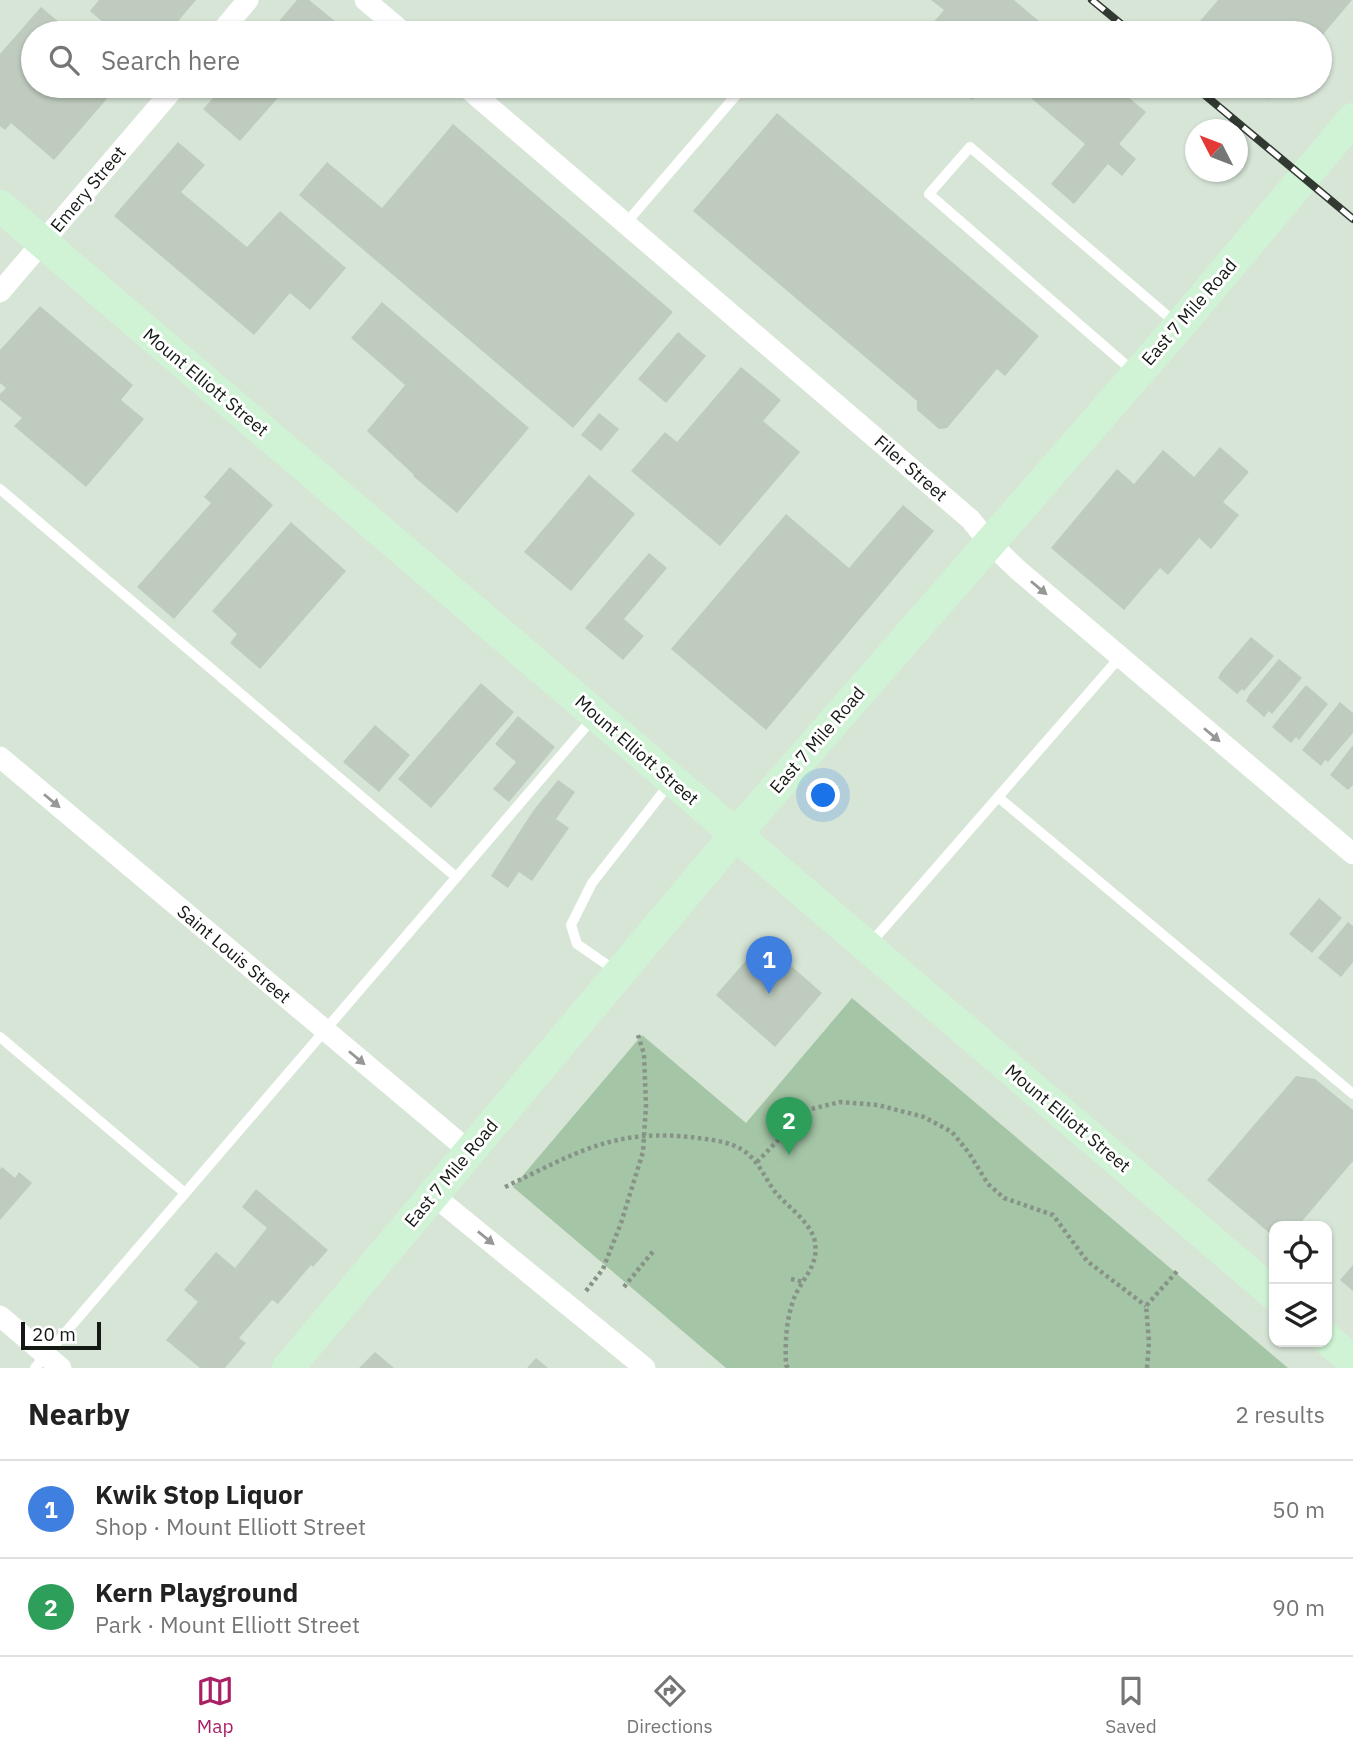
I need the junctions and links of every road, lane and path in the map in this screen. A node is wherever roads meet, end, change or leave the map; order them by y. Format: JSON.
{"nodes":[{"id":1,"x":248,"y":0,"type":"edge"},
{"id":2,"x":365,"y":0,"type":"edge"},
{"id":3,"x":230,"y":21,"type":"edge"},
{"id":4,"x":390,"y":21,"type":"edge"},
{"id":5,"x":166,"y":98,"type":"edge"},
{"id":6,"x":479,"y":98,"type":"edge"},
{"id":7,"x":734,"y":98,"type":"edge"},
{"id":8,"x":1353,"y":119,"type":"edge"},
{"id":9,"x":0,"y":206,"type":"edge"},
{"id":10,"x":626,"y":223,"type":"junction"},
{"id":11,"x":43,"y":242,"type":"junction"},
{"id":12,"x":0,"y":292,"type":"edge"},
{"id":13,"x":1179,"y":326,"type":"junction"},
{"id":14,"x":1136,"y":373,"type":"junction"},
{"id":15,"x":0,"y":489,"type":"edge"},
{"id":16,"x":989,"y":542,"type":"junction"},
{"id":17,"x":1120,"y":657,"type":"junction"},
{"id":18,"x":596,"y":715,"type":"junction"},
{"id":19,"x":0,"y":757,"type":"edge"},
{"id":20,"x":673,"y":780,"type":"junction"},
{"id":21,"x":998,"y":797,"type":"junction"},
{"id":22,"x":736,"y":834,"type":"junction"},
{"id":23,"x":1353,"y":854,"type":"edge"},
{"id":24,"x":456,"y":877,"type":"junction"},
{"id":25,"x":867,"y":947,"type":"junction"},
{"id":26,"x":619,"y":973,"type":"junction"},
{"id":27,"x":324,"y":1030,"type":"junction"},
{"id":28,"x":637,"y":1032,"type":"dead end"},
{"id":29,"x":0,"y":1037,"type":"edge"},
{"id":30,"x":1353,"y":1094,"type":"edge"},
{"id":31,"x":644,"y":1136,"type":"junction"},
{"id":32,"x":469,"y":1151,"type":"junction"},
{"id":33,"x":757,"y":1163,"type":"junction"},
{"id":34,"x":505,"y":1187,"type":"dead end"},
{"id":35,"x":185,"y":1192,"type":"junction"},
{"id":36,"x":433,"y":1195,"type":"junction"},
{"id":37,"x":656,"y":1249,"type":"dead end"},
{"id":38,"x":1179,"y":1269,"type":"dead end"},
{"id":39,"x":791,"y":1279,"type":"dead end"},
{"id":40,"x":804,"y":1282,"type":"junction"},
{"id":41,"x":624,"y":1287,"type":"dead end"},
{"id":42,"x":1269,"y":1290,"type":"edge"},
{"id":43,"x":1146,"y":1306,"type":"junction"},
{"id":44,"x":572,"y":1308,"type":"junction"},
{"id":45,"x":0,"y":1316,"type":"edge"},
{"id":46,"x":1332,"y":1343,"type":"edge"},
{"id":47,"x":1353,"y":1361,"type":"edge"},
{"id":48,"x":47,"y":1364,"type":"edge"},
{"id":49,"x":288,"y":1368,"type":"edge"},
{"id":50,"x":645,"y":1368,"type":"edge"},
{"id":51,"x":788,"y":1368,"type":"edge"},
{"id":52,"x":1147,"y":1368,"type":"edge"}],
"edges":[{"from":1,"to":3,"type":"street"},
{"from":2,"to":4,"type":"street"},
{"from":5,"to":11,"type":"street","name":"Emery Street"},
{"from":6,"to":10,"type":"street","name":"Filer Street"},
{"from":7,"to":10,"type":"lane"},
{"from":8,"to":13,"type":"street","name":"East 7 Mile Road"},
{"from":9,"to":11,"type":"street","name":"Mount Elliott Street"},
{"from":10,"to":16,"type":"street","name":"Filer Street"},
{"from":11,"to":12,"type":"street","name":"Emery Street"},
{"from":11,"to":18,"type":"street","name":"Mount Elliott Street"},
{"from":13,"to":14,"type":"street","name":"East 7 Mile Road"},
{"from":13,"to":14,"type":"lane"},
{"from":14,"to":16,"type":"street","name":"East 7 Mile Road"},
{"from":15,"to":24,"type":"lane"},
{"from":16,"to":17,"type":"street","name":"Filer Street","one_way":true},
{"from":16,"to":22,"type":"street","name":"East 7 Mile Road"},
{"from":17,"to":21,"type":"lane"},
{"from":17,"to":23,"type":"street","name":"Filer Street","one_way":true},
{"from":18,"to":20,"type":"street","name":"Mount Elliott Street"},
{"from":18,"to":24,"type":"lane"},
{"from":19,"to":27,"type":"street","name":"Saint Louis Street","one_way":true},
{"from":20,"to":22,"type":"street","name":"Mount Elliott Street"},
{"from":20,"to":26,"type":"lane"},
{"from":21,"to":25,"type":"lane"},
{"from":21,"to":30,"type":"lane"},
{"from":22,"to":25,"type":"street","name":"Mount Elliott Street"},
{"from":22,"to":26,"type":"street","name":"East 7 Mile Road"},
{"from":24,"to":27,"type":"lane"},
{"from":25,"to":42,"type":"street","name":"Mount Elliott Street"},
{"from":26,"to":32,"type":"street","name":"East 7 Mile Road"},
{"from":27,"to":32,"type":"street","name":"Saint Louis Street","one_way":true},
{"from":27,"to":35,"type":"lane"},
{"from":28,"to":31,"type":"path"},
{"from":29,"to":35,"type":"lane"},
{"from":31,"to":33,"type":"path"},
{"from":31,"to":34,"type":"path"},
{"from":31,"to":44,"type":"path"},
{"from":32,"to":36,"type":"street","name":"East 7 Mile Road"},
{"from":33,"to":40,"type":"path"},
{"from":33,"to":43,"type":"path"},
{"from":35,"to":48,"type":"lane"},
{"from":36,"to":44,"type":"street","one_way":true},
{"from":36,"to":49,"type":"street","name":"East 7 Mile Road"},
{"from":37,"to":41,"type":"path"},
{"from":38,"to":43,"type":"path"},
{"from":39,"to":40,"type":"path"},
{"from":40,"to":51,"type":"path"},
{"from":43,"to":52,"type":"path"},
{"from":44,"to":50,"type":"street"},
{"from":45,"to":48,"type":"street"},
{"from":46,"to":47,"type":"street"}]}
